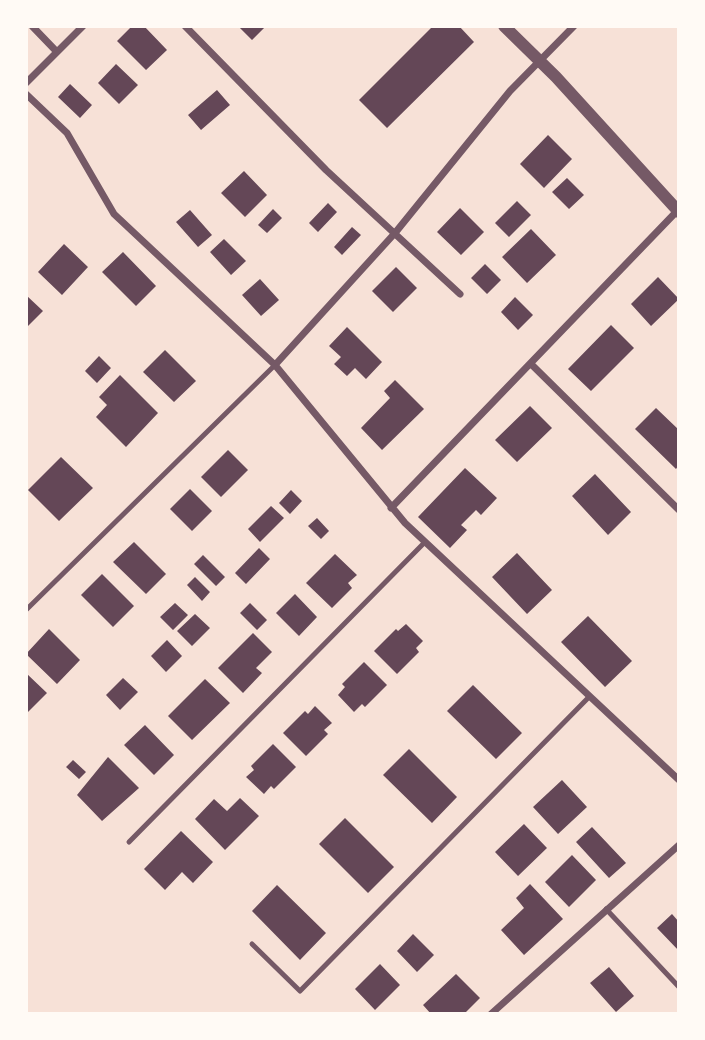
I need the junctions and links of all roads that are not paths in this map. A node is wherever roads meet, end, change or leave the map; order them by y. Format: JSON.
{"nodes":[{"id":1,"x":32,"y":26,"type":"edge"},
{"id":2,"x":83,"y":26,"type":"edge"},
{"id":3,"x":185,"y":26,"type":"edge"},
{"id":4,"x":504,"y":26,"type":"edge"},
{"id":5,"x":573,"y":26,"type":"edge"},
{"id":6,"x":57,"y":52,"type":"junction"},
{"id":7,"x":538,"y":61,"type":"junction"},
{"id":8,"x":26,"y":83,"type":"edge"},
{"id":9,"x":26,"y":94,"type":"edge"},
{"id":10,"x":678,"y":210,"type":"edge"},
{"id":11,"x":395,"y":233,"type":"junction"},
{"id":12,"x":460,"y":294,"type":"dead end"},
{"id":13,"x":531,"y":364,"type":"junction"},
{"id":14,"x":275,"y":365,"type":"junction"},
{"id":15,"x":391,"y":508,"type":"junction"},
{"id":16,"x":679,"y":510,"type":"edge"},
{"id":17,"x":424,"y":543,"type":"junction"},
{"id":18,"x":26,"y":610,"type":"edge"},
{"id":19,"x":588,"y":698,"type":"junction"},
{"id":20,"x":679,"y":780,"type":"edge"},
{"id":21,"x":129,"y":842,"type":"dead end"},
{"id":22,"x":679,"y":845,"type":"edge"},
{"id":23,"x":606,"y":909,"type":"junction"},
{"id":24,"x":252,"y":944,"type":"dead end"},
{"id":25,"x":679,"y":987,"type":"edge"},
{"id":26,"x":491,"y":1014,"type":"edge"}],
"edges":[{"from":1,"to":6,"type":"street"},
{"from":2,"to":6,"type":"street"},
{"from":3,"to":11,"type":"street"},
{"from":4,"to":7,"type":"street"},
{"from":5,"to":7,"type":"street"},
{"from":6,"to":8,"type":"street"},
{"from":7,"to":10,"type":"street"},
{"from":7,"to":11,"type":"street"},
{"from":9,"to":14,"type":"street"},
{"from":10,"to":13,"type":"street"},
{"from":11,"to":12,"type":"street"},
{"from":11,"to":14,"type":"street"},
{"from":13,"to":15,"type":"street"},
{"from":13,"to":16,"type":"street"},
{"from":14,"to":15,"type":"street"},
{"from":14,"to":18,"type":"lane"},
{"from":15,"to":17,"type":"street"},
{"from":17,"to":19,"type":"street"},
{"from":17,"to":21,"type":"lane"},
{"from":19,"to":20,"type":"street"},
{"from":19,"to":24,"type":"lane"},
{"from":22,"to":23,"type":"street"},
{"from":23,"to":25,"type":"lane"},
{"from":23,"to":26,"type":"street"}]}
